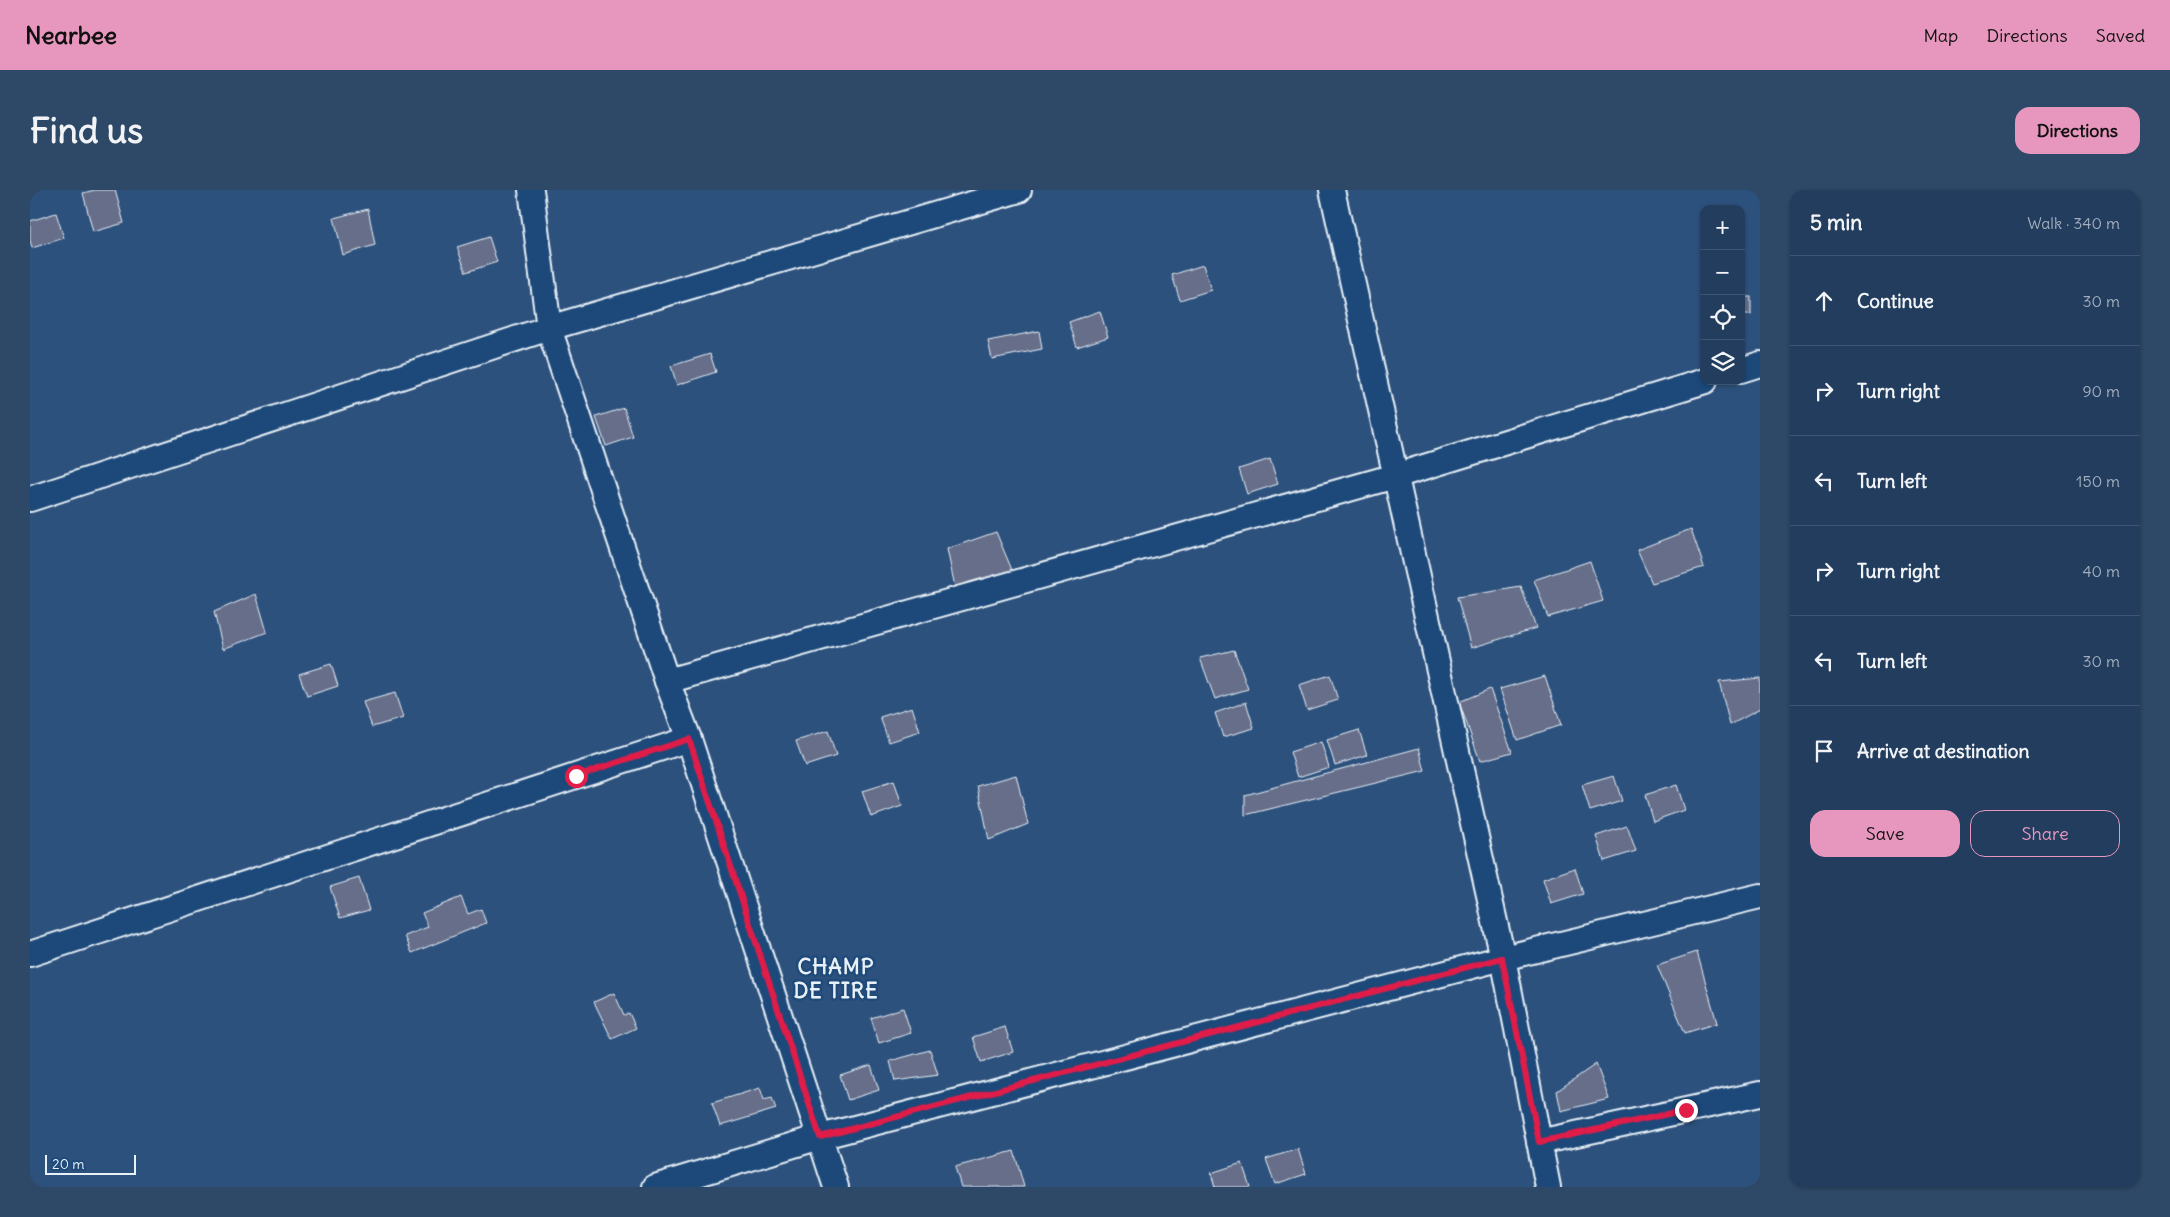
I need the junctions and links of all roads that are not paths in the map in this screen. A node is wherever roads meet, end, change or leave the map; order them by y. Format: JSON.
{"nodes":[{"id":1,"x":531,"y":190,"type":"edge"},
{"id":2,"x":1019,"y":190,"type":"edge"},
{"id":3,"x":1332,"y":190,"type":"edge"},
{"id":4,"x":549,"y":328,"type":"junction"},
{"id":5,"x":1760,"y":364,"type":"edge"},
{"id":6,"x":1745,"y":369,"type":"edge"},
{"id":7,"x":1700,"y":383,"type":"edge"},
{"id":8,"x":1395,"y":476,"type":"junction"},
{"id":9,"x":30,"y":499,"type":"edge"},
{"id":10,"x":667,"y":681,"type":"junction"},
{"id":11,"x":689,"y":739,"type":"junction"},
{"id":12,"x":1760,"y":896,"type":"edge"},
{"id":13,"x":30,"y":954,"type":"edge"},
{"id":14,"x":1502,"y":958,"type":"junction"},
{"id":15,"x":1760,"y":1094,"type":"edge"},
{"id":16,"x":820,"y":1137,"type":"junction"},
{"id":17,"x":1539,"y":1142,"type":"junction"},
{"id":18,"x":654,"y":1187,"type":"edge"},
{"id":19,"x":836,"y":1187,"type":"edge"},
{"id":20,"x":1548,"y":1187,"type":"edge"}],
"edges":[{"from":1,"to":4,"type":"street"},
{"from":2,"to":4,"type":"street"},
{"from":3,"to":8,"type":"street"},
{"from":4,"to":9,"type":"street"},
{"from":4,"to":10,"type":"street"},
{"from":5,"to":6,"type":"street"},
{"from":7,"to":8,"type":"street"},
{"from":8,"to":10,"type":"street"},
{"from":8,"to":14,"type":"street"},
{"from":10,"to":11,"type":"street"},
{"from":11,"to":13,"type":"street"},
{"from":11,"to":16,"type":"street"},
{"from":12,"to":14,"type":"street"},
{"from":14,"to":16,"type":"street"},
{"from":14,"to":17,"type":"street"},
{"from":15,"to":17,"type":"street"},
{"from":16,"to":18,"type":"street"},
{"from":16,"to":19,"type":"street"},
{"from":17,"to":20,"type":"street"}]}
